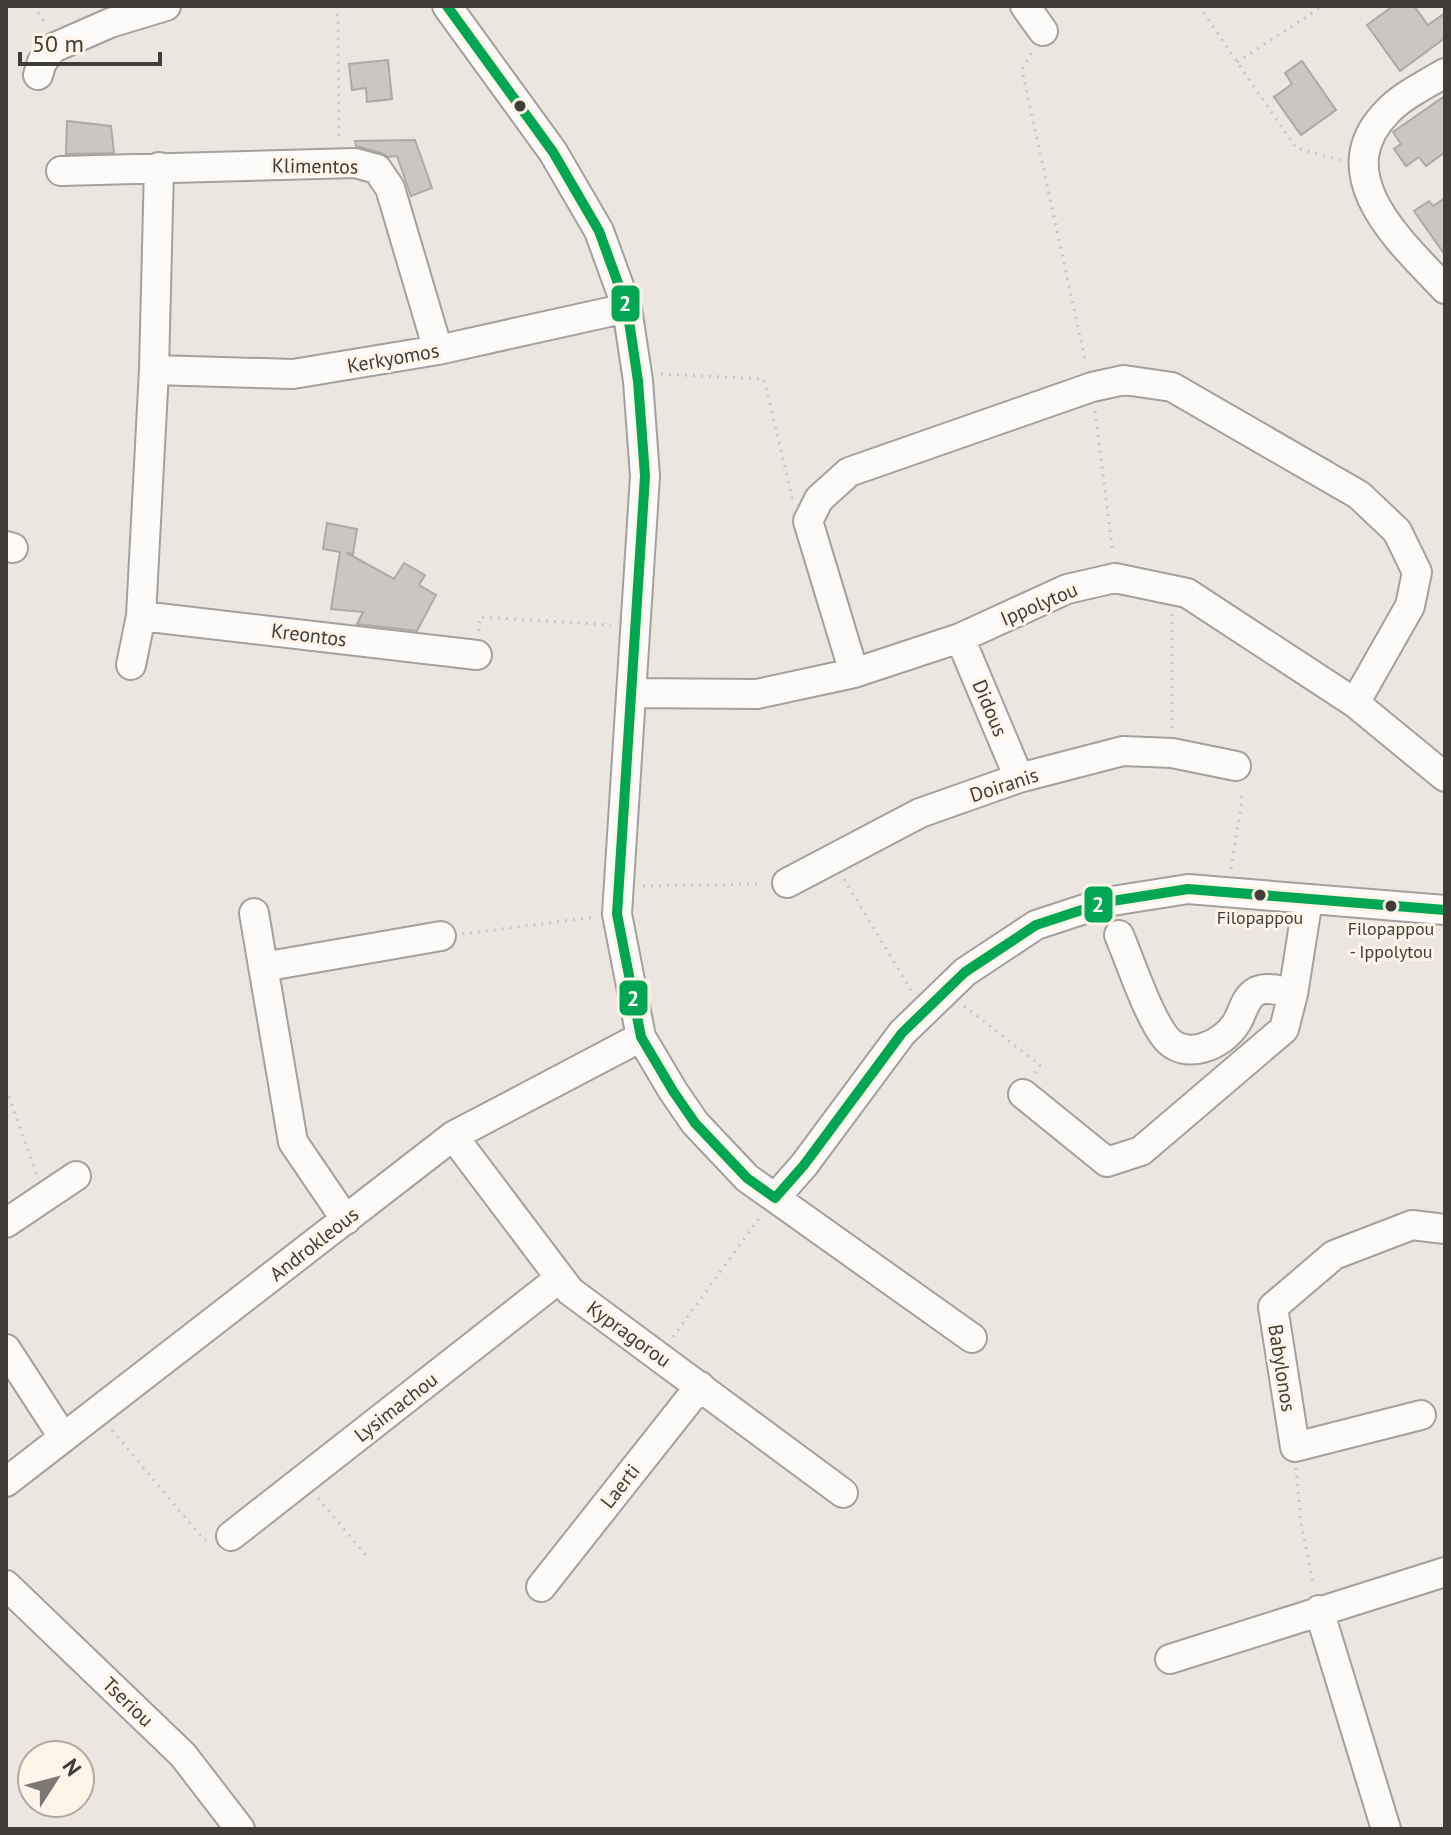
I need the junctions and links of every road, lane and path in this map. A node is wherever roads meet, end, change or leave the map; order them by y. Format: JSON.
{"nodes":[{"id":1,"x":166,"y":6,"type":"edge"},
{"id":2,"x":336,"y":6,"type":"edge"},
{"id":3,"x":1025,"y":6,"type":"edge"},
{"id":4,"x":1199,"y":6,"type":"edge"},
{"id":5,"x":1323,"y":6,"type":"edge"},
{"id":6,"x":457,"y":10,"type":"edge"},
{"id":7,"x":1043,"y":31,"type":"joint"},
{"id":8,"x":1237,"y":62,"type":"junction"},
{"id":9,"x":1445,"y":73,"type":"edge"},
{"id":10,"x":38,"y":75,"type":"dead end"},
{"id":11,"x":339,"y":163,"type":"junction"},
{"id":12,"x":1363,"y":166,"type":"junction"},
{"id":13,"x":159,"y":167,"type":"junction"},
{"id":14,"x":61,"y":171,"type":"dead end"},
{"id":15,"x":1445,"y":289,"type":"edge"},
{"id":16,"x":627,"y":308,"type":"junction"},
{"id":17,"x":438,"y":350,"type":"junction"},
{"id":18,"x":154,"y":370,"type":"junction"},
{"id":19,"x":637,"y":373,"type":"junction"},
{"id":20,"x":1092,"y":387,"type":"junction"},
{"id":21,"x":813,"y":512,"type":"junction"},
{"id":22,"x":1115,"y":578,"type":"junction"},
{"id":23,"x":1171,"y":590,"type":"junction"},
{"id":24,"x":141,"y":616,"type":"junction"},
{"id":25,"x":635,"y":626,"type":"junction"},
{"id":26,"x":960,"y":638,"type":"junction"},
{"id":27,"x":477,"y":655,"type":"joint"},
{"id":28,"x":131,"y":665,"type":"dead end"},
{"id":29,"x":854,"y":673,"type":"junction"},
{"id":30,"x":631,"y":693,"type":"junction"},
{"id":31,"x":1355,"y":703,"type":"junction"},
{"id":32,"x":1172,"y":753,"type":"junction"},
{"id":33,"x":1236,"y":766,"type":"joint"},
{"id":34,"x":1445,"y":777,"type":"edge"},
{"id":35,"x":1019,"y":778,"type":"junction"},
{"id":36,"x":831,"y":858,"type":"junction"},
{"id":37,"x":787,"y":883,"type":"joint"},
{"id":38,"x":1227,"y":893,"type":"junction"},
{"id":39,"x":1308,"y":899,"type":"junction"},
{"id":40,"x":618,"y":901,"type":"junction"},
{"id":41,"x":1445,"y":910,"type":"edge"},
{"id":42,"x":254,"y":913,"type":"dead end"},
{"id":43,"x":1119,"y":935,"type":"dead end"},
{"id":44,"x":441,"y":936,"type":"joint"},
{"id":45,"x":263,"y":967,"type":"junction"},
{"id":46,"x":945,"y":991,"type":"junction"},
{"id":47,"x":1293,"y":994,"type":"junction"},
{"id":48,"x":924,"y":1012,"type":"junction"},
{"id":49,"x":641,"y":1037,"type":"junction"},
{"id":50,"x":6,"y":1089,"type":"edge"},
{"id":51,"x":1023,"y":1094,"type":"joint"},
{"id":52,"x":453,"y":1136,"type":"junction"},
{"id":53,"x":76,"y":1176,"type":"dead end"},
{"id":54,"x":45,"y":1197,"type":"junction"},
{"id":55,"x":775,"y":1198,"type":"junction"},
{"id":56,"x":346,"y":1220,"type":"junction"},
{"id":57,"x":6,"y":1223,"type":"edge"},
{"id":58,"x":1445,"y":1229,"type":"edge"},
{"id":59,"x":560,"y":1278,"type":"junction"},
{"id":60,"x":972,"y":1338,"type":"dead end"},
{"id":61,"x":6,"y":1349,"type":"edge"},
{"id":62,"x":659,"y":1356,"type":"junction"},
{"id":63,"x":700,"y":1386,"type":"junction"},
{"id":64,"x":97,"y":1412,"type":"junction"},
{"id":65,"x":1421,"y":1415,"type":"dead end"},
{"id":66,"x":63,"y":1437,"type":"junction"},
{"id":67,"x":1295,"y":1447,"type":"junction"},
{"id":68,"x":303,"y":1480,"type":"junction"},
{"id":69,"x":6,"y":1482,"type":"edge"},
{"id":70,"x":843,"y":1493,"type":"dead end"},
{"id":71,"x":231,"y":1536,"type":"joint"},
{"id":72,"x":369,"y":1559,"type":"dead end"},
{"id":73,"x":1445,"y":1572,"type":"edge"},
{"id":74,"x":6,"y":1585,"type":"edge"},
{"id":75,"x":541,"y":1587,"type":"dead end"},
{"id":76,"x":1319,"y":1610,"type":"junction"},
{"id":77,"x":1170,"y":1659,"type":"dead end"},
{"id":78,"x":240,"y":1829,"type":"edge"},
{"id":79,"x":1386,"y":1829,"type":"edge"}],
"edges":[{"from":1,"to":10,"type":"street"},
{"from":2,"to":11,"type":"path"},
{"from":3,"to":7,"type":"street"},
{"from":4,"to":8,"type":"path"},
{"from":5,"to":8,"type":"path"},
{"from":6,"to":16,"type":"street"},
{"from":7,"to":20,"type":"path"},
{"from":8,"to":12,"type":"path"},
{"from":9,"to":12,"type":"street"},
{"from":11,"to":13,"type":"street","name":"Klimentos"},
{"from":11,"to":17,"type":"street","name":"Klimentos"},
{"from":12,"to":15,"type":"street"},
{"from":13,"to":14,"type":"street","name":"Klimentos"},
{"from":13,"to":18,"type":"street"},
{"from":16,"to":17,"type":"street","name":"Kerkyomos"},
{"from":16,"to":19,"type":"street"},
{"from":17,"to":18,"type":"street","name":"Kerkyomos"},
{"from":18,"to":24,"type":"street"},
{"from":19,"to":21,"type":"path"},
{"from":19,"to":25,"type":"street"},
{"from":20,"to":21,"type":"street"},
{"from":20,"to":22,"type":"path"},
{"from":20,"to":31,"type":"street"},
{"from":21,"to":29,"type":"street"},
{"from":22,"to":23,"type":"street","name":"Ippolytou"},
{"from":22,"to":26,"type":"street","name":"Ippolytou"},
{"from":23,"to":31,"type":"street","name":"Ippolytou"},
{"from":23,"to":32,"type":"path"},
{"from":24,"to":27,"type":"street","name":"Kreontos"},
{"from":24,"to":28,"type":"street"},
{"from":25,"to":27,"type":"path"},
{"from":25,"to":30,"type":"street"},
{"from":26,"to":29,"type":"street","name":"Ippolytou"},
{"from":26,"to":35,"type":"street","name":"Didous"},
{"from":29,"to":30,"type":"street","name":"Ippolytou"},
{"from":30,"to":40,"type":"street"},
{"from":31,"to":34,"type":"street","name":"Ippolytou"},
{"from":32,"to":33,"type":"street","name":"Doiranis"},
{"from":32,"to":35,"type":"street","name":"Doiranis"},
{"from":33,"to":38,"type":"path"},
{"from":35,"to":36,"type":"street","name":"Doiranis"},
{"from":36,"to":37,"type":"street","name":"Doiranis"},
{"from":36,"to":48,"type":"path"},
{"from":37,"to":40,"type":"path"},
{"from":38,"to":39,"type":"street"},
{"from":38,"to":46,"type":"street"},
{"from":39,"to":41,"type":"street"},
{"from":39,"to":47,"type":"street"},
{"from":40,"to":44,"type":"path"},
{"from":40,"to":49,"type":"street"},
{"from":42,"to":45,"type":"street"},
{"from":43,"to":47,"type":"street"},
{"from":44,"to":45,"type":"street"},
{"from":45,"to":56,"type":"street"},
{"from":46,"to":48,"type":"street"},
{"from":46,"to":51,"type":"path"},
{"from":47,"to":51,"type":"street"},
{"from":48,"to":55,"type":"street"},
{"from":49,"to":52,"type":"street","name":"Androkleous"},
{"from":49,"to":55,"type":"street"},
{"from":50,"to":54,"type":"path"},
{"from":52,"to":56,"type":"street","name":"Androkleous"},
{"from":52,"to":59,"type":"street","name":"Kypragorou"},
{"from":53,"to":54,"type":"street"},
{"from":54,"to":57,"type":"street"},
{"from":55,"to":60,"type":"street"},
{"from":55,"to":62,"type":"path"},
{"from":56,"to":64,"type":"street","name":"Androkleous"},
{"from":58,"to":67,"type":"street","name":"Babylonos"},
{"from":59,"to":62,"type":"street","name":"Kypragorou"},
{"from":59,"to":68,"type":"street","name":"Lysimachou"},
{"from":61,"to":66,"type":"street"},
{"from":62,"to":63,"type":"street","name":"Kypragorou"},
{"from":63,"to":70,"type":"street","name":"Kypragorou"},
{"from":63,"to":75,"type":"street","name":"Laerti"},
{"from":64,"to":66,"type":"street","name":"Androkleous"},
{"from":64,"to":71,"type":"path"},
{"from":65,"to":67,"type":"street"},
{"from":66,"to":69,"type":"street","name":"Androkleous"},
{"from":67,"to":76,"type":"path"},
{"from":68,"to":71,"type":"street","name":"Lysimachou"},
{"from":68,"to":72,"type":"path"},
{"from":73,"to":76,"type":"street"},
{"from":74,"to":78,"type":"street","name":"Tseriou"},
{"from":76,"to":77,"type":"street"},
{"from":76,"to":79,"type":"street"}]}
